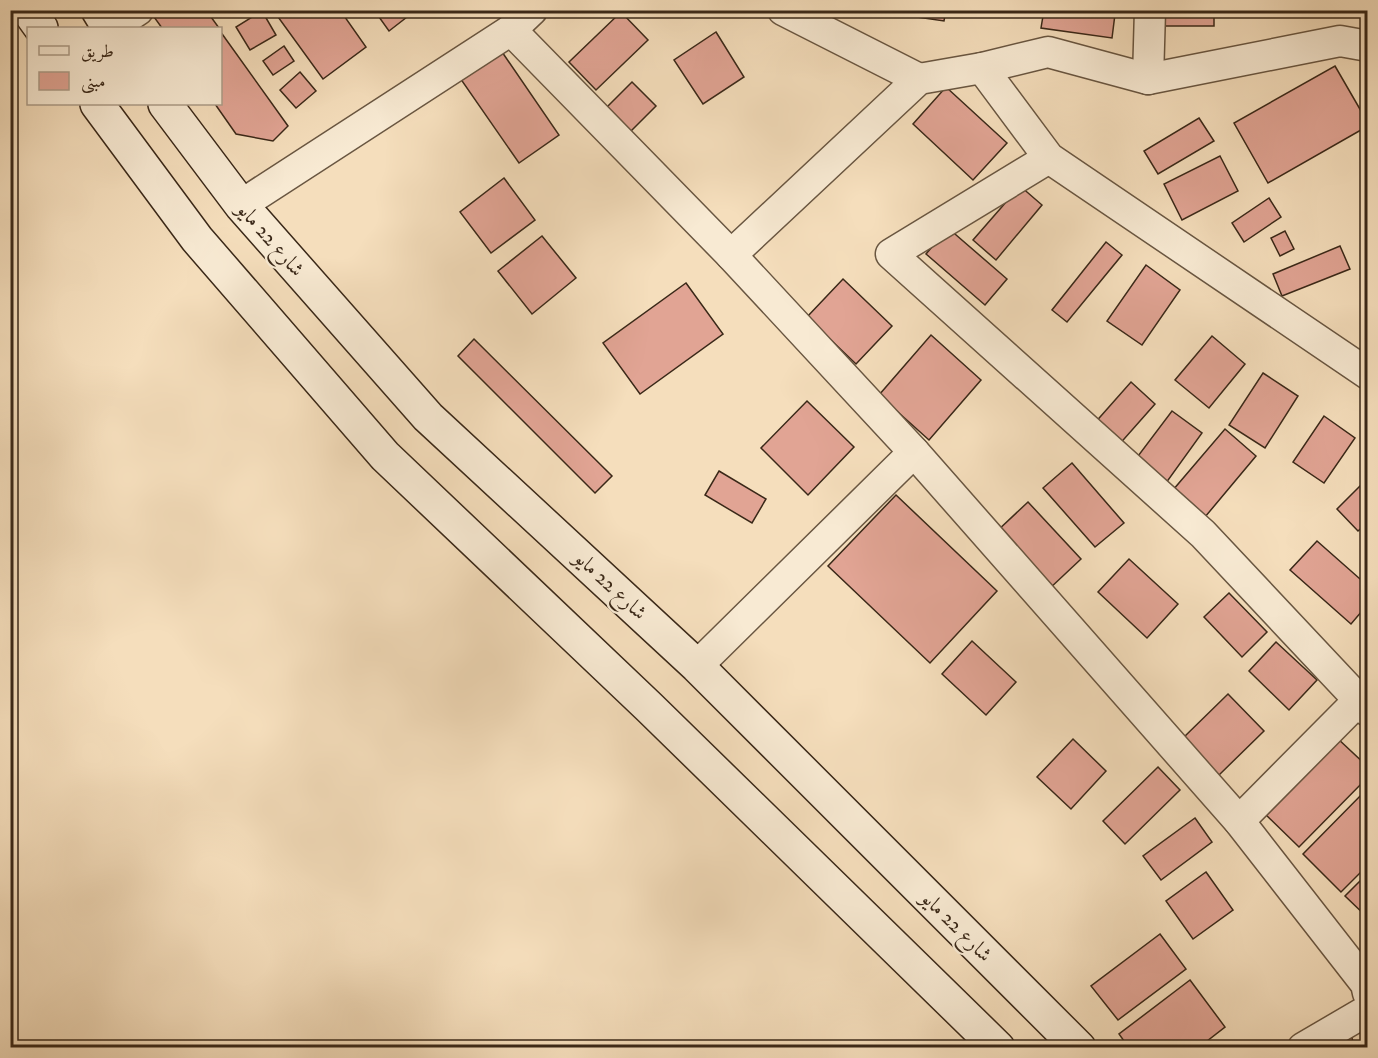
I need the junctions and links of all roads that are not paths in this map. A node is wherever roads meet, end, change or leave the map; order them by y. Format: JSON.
{"nodes":[{"id":1,"x":28,"y":10,"type":"edge"},
{"id":2,"x":98,"y":10,"type":"edge"},
{"id":3,"x":138,"y":10,"type":"edge"},
{"id":4,"x":783,"y":10,"type":"edge"},
{"id":5,"x":1150,"y":10,"type":"edge"},
{"id":6,"x":522,"y":20,"type":"edge"},
{"id":7,"x":40,"y":27,"type":"edge"},
{"id":8,"x":109,"y":27,"type":"edge"},
{"id":9,"x":112,"y":27,"type":"edge"},
{"id":10,"x":1368,"y":46,"type":"edge"},
{"id":11,"x":982,"y":68,"type":"junction"},
{"id":12,"x":1148,"y":78,"type":"junction"},
{"id":13,"x":919,"y":79,"type":"junction"},
{"id":14,"x":98,"y":105,"type":"edge"},
{"id":15,"x":166,"y":105,"type":"edge"},
{"id":16,"x":1049,"y":158,"type":"junction"},
{"id":17,"x":241,"y":205,"type":"junction"},
{"id":18,"x":731,"y":255,"type":"junction"},
{"id":19,"x":1368,"y":374,"type":"edge"},
{"id":20,"x":914,"y":452,"type":"junction"},
{"id":21,"x":698,"y":666,"type":"junction"},
{"id":22,"x":1363,"y":706,"type":"edge"},
{"id":23,"x":1239,"y":820,"type":"junction"},
{"id":24,"x":1368,"y":993,"type":"edge"},
{"id":25,"x":1368,"y":1010,"type":"edge"},
{"id":26,"x":998,"y":1047,"type":"edge"},
{"id":27,"x":1079,"y":1047,"type":"edge"},
{"id":28,"x":1303,"y":1047,"type":"edge"}],
"edges":[{"from":1,"to":7,"type":"main road"},
{"from":2,"to":8,"type":"main road"},
{"from":3,"to":9,"type":"street"},
{"from":4,"to":13,"type":"street"},
{"from":5,"to":12,"type":"street"},
{"from":6,"to":17,"type":"street"},
{"from":6,"to":18,"type":"street"},
{"from":10,"to":12,"type":"street"},
{"from":11,"to":12,"type":"street"},
{"from":11,"to":13,"type":"street"},
{"from":11,"to":16,"type":"street"},
{"from":13,"to":18,"type":"street"},
{"from":14,"to":26,"type":"main road"},
{"from":15,"to":17,"type":"main road","name":"شارع 22 مايو"},
{"from":16,"to":19,"type":"street"},
{"from":16,"to":22,"type":"street"},
{"from":17,"to":21,"type":"main road","name":"شارع 22 مايو"},
{"from":18,"to":20,"type":"street"},
{"from":20,"to":21,"type":"street"},
{"from":20,"to":23,"type":"street"},
{"from":21,"to":27,"type":"main road","name":"شارع 22 مايو"},
{"from":22,"to":23,"type":"street"},
{"from":23,"to":24,"type":"street"},
{"from":25,"to":28,"type":"street"}]}
